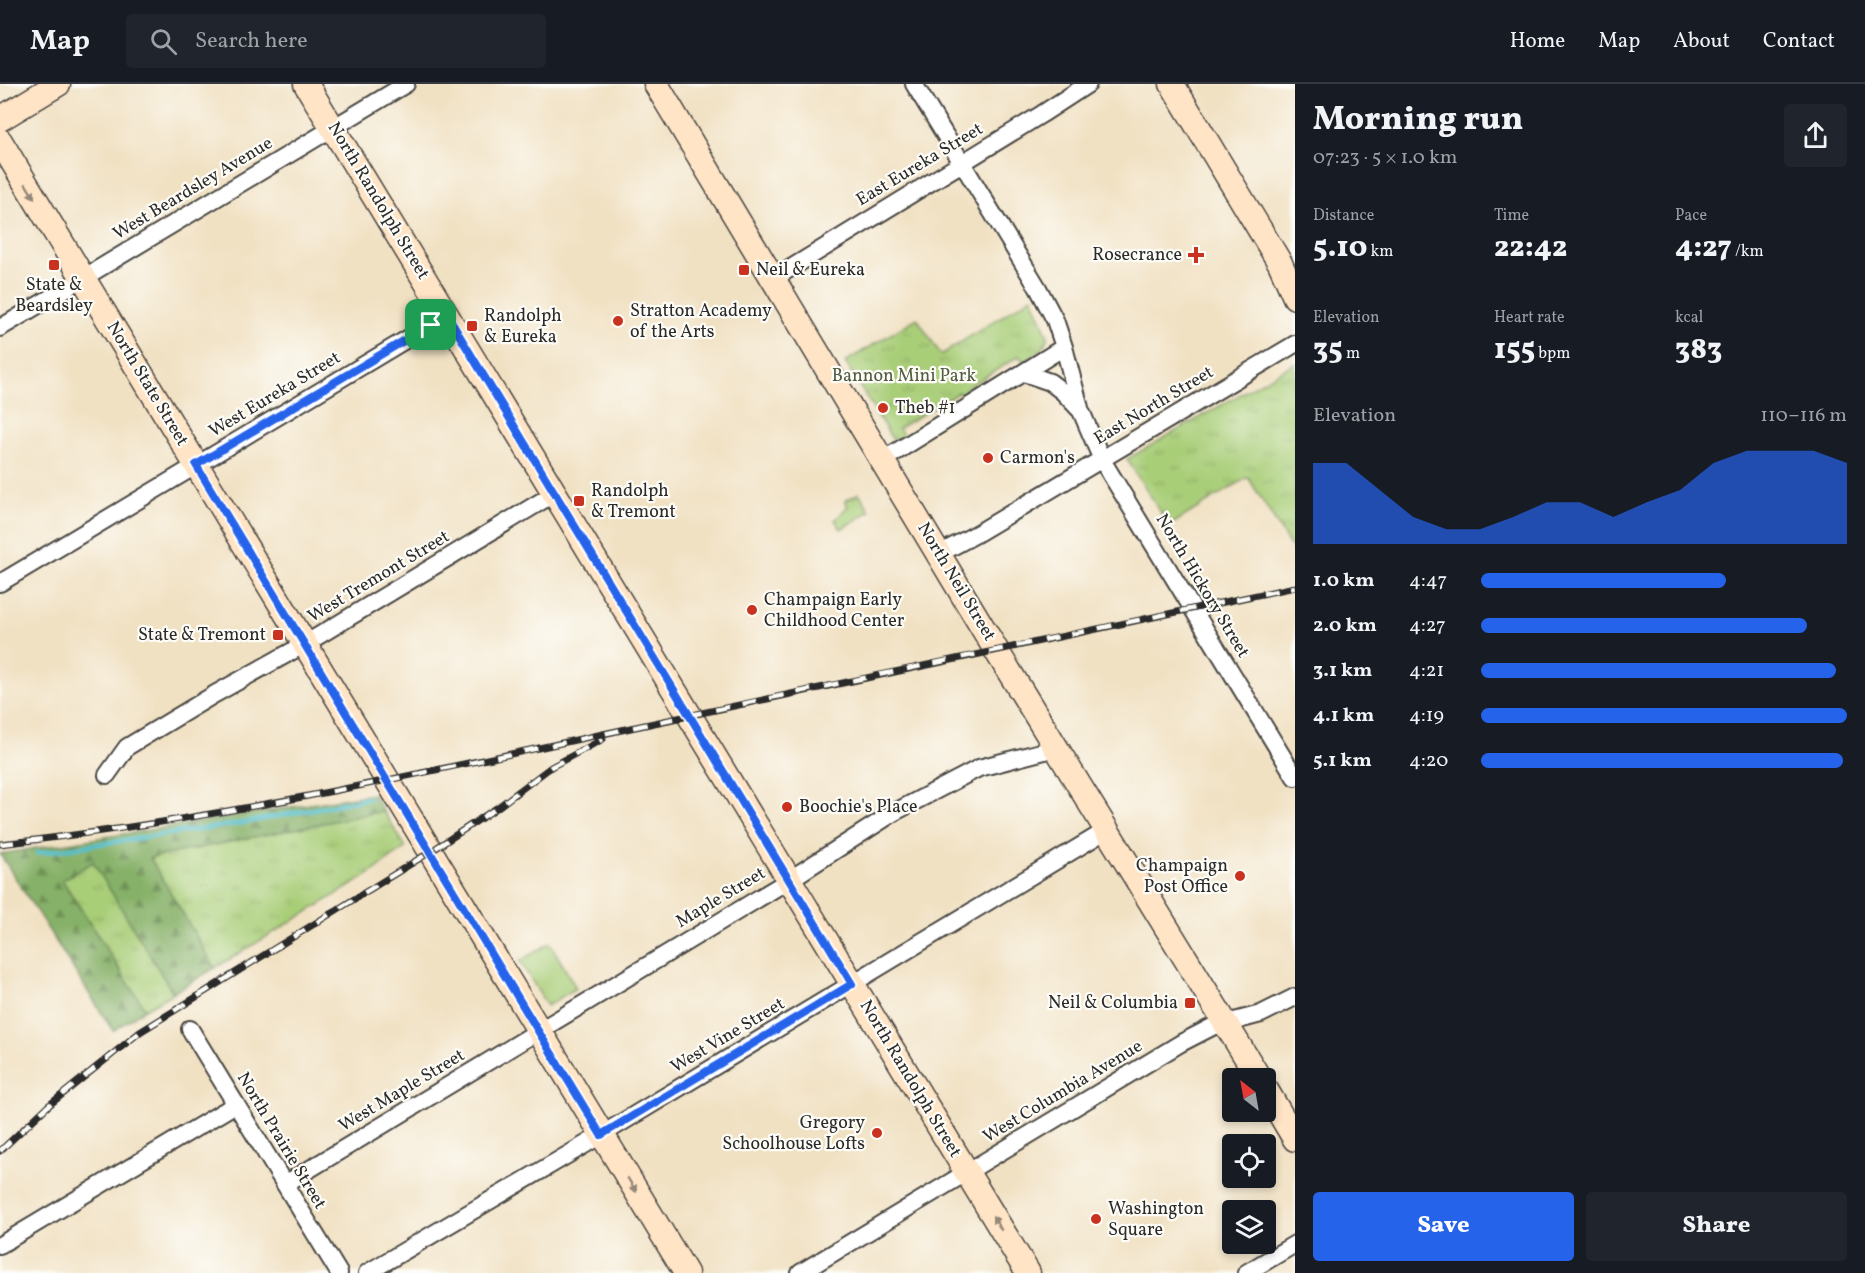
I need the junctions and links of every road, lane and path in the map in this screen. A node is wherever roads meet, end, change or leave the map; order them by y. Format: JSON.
{"nodes":[{"id":1,"x":58,"y":84,"type":"edge"},
{"id":2,"x":306,"y":84,"type":"edge"},
{"id":3,"x":406,"y":84,"type":"edge"},
{"id":4,"x":656,"y":84,"type":"edge"},
{"id":5,"x":914,"y":84,"type":"edge"},
{"id":6,"x":1088,"y":84,"type":"edge"},
{"id":7,"x":1172,"y":84,"type":"edge"},
{"id":8,"x":0,"y":119,"type":"edge"},
{"id":9,"x":333,"y":127,"type":"junction"},
{"id":10,"x":0,"y":141,"type":"edge"},
{"id":11,"x":962,"y":162,"type":"junction"},
{"id":12,"x":83,"y":278,"type":"junction"},
{"id":13,"x":773,"y":279,"type":"junction"},
{"id":14,"x":1295,"y":297,"type":"edge"},
{"id":15,"x":447,"y":315,"type":"junction"},
{"id":16,"x":0,"y":328,"type":"edge"},
{"id":17,"x":1295,"y":344,"type":"edge"},
{"id":18,"x":1064,"y":347,"type":"junction"},
{"id":19,"x":1024,"y":373,"type":"junction"},
{"id":20,"x":1081,"y":411,"type":"junction"},
{"id":21,"x":883,"y":460,"type":"junction"},
{"id":22,"x":1102,"y":460,"type":"junction"},
{"id":23,"x":196,"y":465,"type":"junction"},
{"id":24,"x":555,"y":494,"type":"junction"},
{"id":25,"x":939,"y":554,"type":"junction"},
{"id":26,"x":0,"y":583,"type":"edge"},
{"id":27,"x":305,"y":644,"type":"junction"},
{"id":28,"x":1056,"y":748,"type":"junction"},
{"id":29,"x":106,"y":775,"type":"dead end"},
{"id":30,"x":1295,"y":777,"type":"edge"},
{"id":31,"x":1107,"y":830,"type":"junction"},
{"id":32,"x":789,"y":880,"type":"junction"},
{"id":33,"x":852,"y":984,"type":"junction"},
{"id":34,"x":1295,"y":997,"type":"edge"},
{"id":35,"x":1225,"y":1024,"type":"junction"},
{"id":36,"x":190,"y":1029,"type":"dead end"},
{"id":37,"x":539,"y":1031,"type":"junction"},
{"id":38,"x":1253,"y":1068,"type":"edge"},
{"id":39,"x":236,"y":1104,"type":"junction"},
{"id":40,"x":1276,"y":1107,"type":"edge"},
{"id":41,"x":601,"y":1135,"type":"junction"},
{"id":42,"x":1295,"y":1139,"type":"edge"},
{"id":43,"x":967,"y":1172,"type":"junction"},
{"id":44,"x":285,"y":1184,"type":"junction"},
{"id":45,"x":1295,"y":1244,"type":"edge"},
{"id":46,"x":0,"y":1245,"type":"edge"},
{"id":47,"x":339,"y":1273,"type":"edge"},
{"id":48,"x":367,"y":1273,"type":"edge"},
{"id":49,"x":686,"y":1273,"type":"edge"},
{"id":50,"x":800,"y":1273,"type":"edge"},
{"id":51,"x":1028,"y":1273,"type":"edge"},
{"id":52,"x":1246,"y":1273,"type":"edge"}],
"edges":[{"from":1,"to":8,"type":"main road"},
{"from":2,"to":9,"type":"main road","name":"North Randolph Street"},
{"from":3,"to":9,"type":"street","name":"West Beardsley Avenue"},
{"from":4,"to":13,"type":"main road","name":"North Neil Street"},
{"from":5,"to":11,"type":"street","name":"North Hickory Street"},
{"from":6,"to":11,"type":"street","name":"East Eureka Street"},
{"from":7,"to":14,"type":"main road"},
{"from":9,"to":12,"type":"street","name":"West Beardsley Avenue"},
{"from":9,"to":15,"type":"main road","name":"North Randolph Street"},
{"from":10,"to":12,"type":"main road","name":"North State Street","one_way":true},
{"from":11,"to":13,"type":"street","name":"East Eureka Street"},
{"from":11,"to":18,"type":"street","name":"North Hickory Street"},
{"from":12,"to":16,"type":"street","name":"West Beardsley Avenue"},
{"from":12,"to":23,"type":"main road","name":"North State Street"},
{"from":13,"to":21,"type":"main road","name":"North Neil Street"},
{"from":15,"to":23,"type":"street","name":"West Eureka Street"},
{"from":15,"to":24,"type":"main road","name":"North Randolph Street"},
{"from":17,"to":22,"type":"street","name":"East North Street"},
{"from":18,"to":19,"type":"street"},
{"from":18,"to":20,"type":"street","name":"North Hickory Street"},
{"from":19,"to":20,"type":"street","name":"North Hickory Street"},
{"from":19,"to":21,"type":"street"},
{"from":20,"to":22,"type":"street","name":"North Hickory Street"},
{"from":21,"to":25,"type":"main road","name":"North Neil Street"},
{"from":22,"to":25,"type":"street","name":"East North Street"},
{"from":22,"to":30,"type":"street","name":"North Hickory Street"},
{"from":23,"to":26,"type":"street","name":"West Eureka Street"},
{"from":23,"to":27,"type":"main road","name":"North State Street"},
{"from":24,"to":27,"type":"street","name":"West Tremont Street"},
{"from":24,"to":32,"type":"main road","name":"North Randolph Street"},
{"from":25,"to":28,"type":"main road","name":"North Neil Street"},
{"from":27,"to":29,"type":"street","name":"West Tremont Street"},
{"from":27,"to":37,"type":"main road","name":"North State Street"},
{"from":28,"to":31,"type":"main road","name":"North Neil Street"},
{"from":28,"to":32,"type":"street","name":"Maple Street"},
{"from":31,"to":33,"type":"street","name":"West Vine Street"},
{"from":31,"to":35,"type":"main road","name":"North Neil Street"},
{"from":32,"to":33,"type":"main road","name":"North Randolph Street"},
{"from":32,"to":37,"type":"street","name":"Maple Street"},
{"from":33,"to":41,"type":"street","name":"West Vine Street"},
{"from":33,"to":43,"type":"main road","name":"North Randolph Street"},
{"from":34,"to":35,"type":"street","name":"West Columbia Avenue"},
{"from":35,"to":38,"type":"main road","name":"North Neil Street"},
{"from":35,"to":43,"type":"street","name":"West Columbia Avenue"},
{"from":36,"to":39,"type":"street","name":"North Prairie Street"},
{"from":37,"to":41,"type":"main road","name":"North State Street"},
{"from":37,"to":44,"type":"street","name":"West Maple Street"},
{"from":39,"to":44,"type":"street","name":"North Prairie Street"},
{"from":39,"to":46,"type":"street"},
{"from":40,"to":42,"type":"main road"},
{"from":41,"to":48,"type":"street","name":"West Vine Street"},
{"from":41,"to":49,"type":"main road","name":"North State Street","one_way":true},
{"from":43,"to":50,"type":"street","name":"West Columbia Avenue"},
{"from":51,"to":43,"type":"main road","name":"North Randolph Street","one_way":true},
{"from":44,"to":47,"type":"street","name":"North Prairie Street"},
{"from":45,"to":52,"type":"street"}]}
